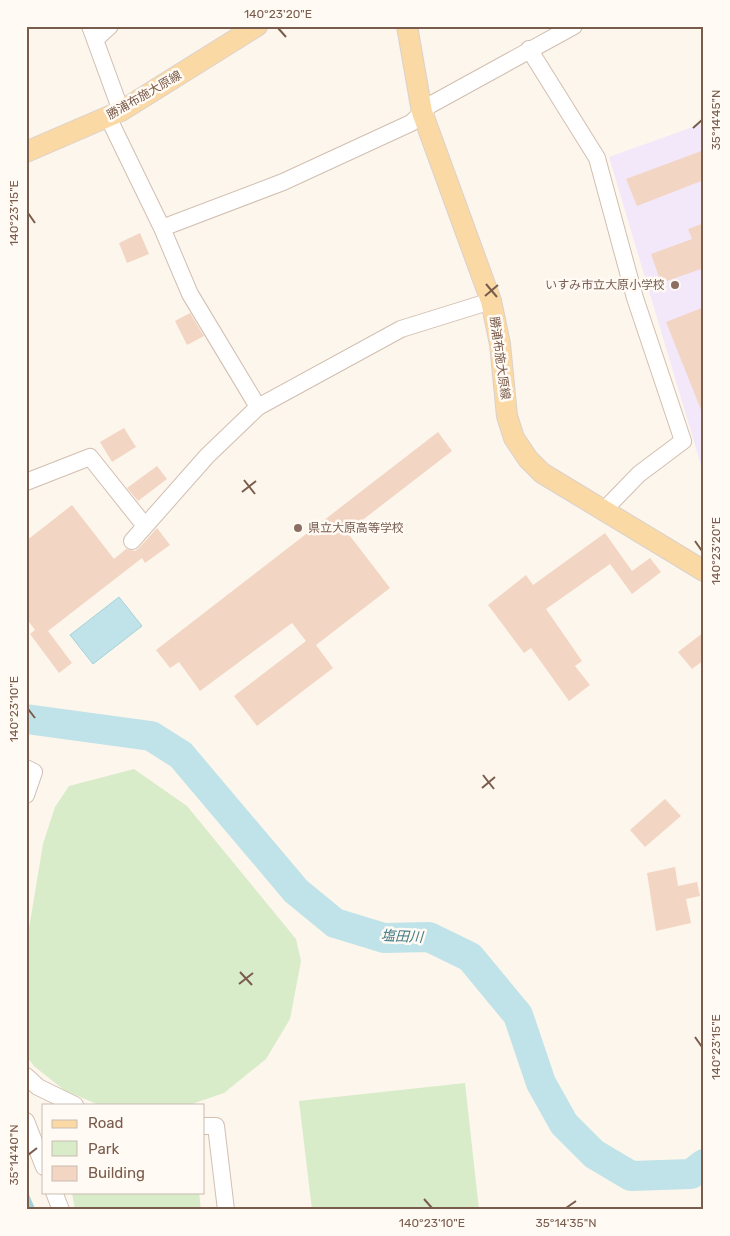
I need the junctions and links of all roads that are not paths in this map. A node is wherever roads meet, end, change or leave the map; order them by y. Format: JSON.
{"nodes":[{"id":1,"x":110,"y":26,"type":"edge"},
{"id":2,"x":257,"y":26,"type":"edge"},
{"id":3,"x":407,"y":26,"type":"edge"},
{"id":4,"x":574,"y":26,"type":"edge"},
{"id":5,"x":93,"y":33,"type":"edge"},
{"id":6,"x":529,"y":49,"type":"junction"},
{"id":7,"x":422,"y":112,"type":"junction"},
{"id":8,"x":114,"y":114,"type":"junction"},
{"id":9,"x":26,"y":152,"type":"edge"},
{"id":10,"x":162,"y":228,"type":"junction"},
{"id":11,"x":491,"y":301,"type":"junction"},
{"id":12,"x":258,"y":408,"type":"junction"},
{"id":13,"x":26,"y":482,"type":"edge"},
{"id":14,"x":605,"y":509,"type":"junction"},
{"id":15,"x":145,"y":526,"type":"junction"},
{"id":16,"x":132,"y":541,"type":"dead end"},
{"id":17,"x":704,"y":571,"type":"edge"},
{"id":18,"x":26,"y":768,"type":"edge"},
{"id":19,"x":26,"y":795,"type":"edge"},
{"id":20,"x":26,"y":1076,"type":"edge"},
{"id":21,"x":73,"y":1104,"type":"edge"},
{"id":22,"x":26,"y":1122,"type":"edge"},
{"id":23,"x":205,"y":1126,"type":"edge"},
{"id":24,"x":42,"y":1162,"type":"edge"},
{"id":25,"x":55,"y":1194,"type":"edge"},
{"id":26,"x":60,"y":1210,"type":"edge"},
{"id":27,"x":226,"y":1210,"type":"edge"}],
"edges":[{"from":1,"to":5,"type":"street"},
{"from":2,"to":8,"type":"main road","name":"勝浦布施大原線"},
{"from":3,"to":7,"type":"main road","name":"勝浦布施大原線"},
{"from":4,"to":6,"type":"street"},
{"from":5,"to":8,"type":"street"},
{"from":6,"to":7,"type":"street"},
{"from":6,"to":14,"type":"street"},
{"from":7,"to":10,"type":"street"},
{"from":7,"to":11,"type":"main road","name":"勝浦布施大原線"},
{"from":8,"to":9,"type":"main road","name":"勝浦布施大原線"},
{"from":8,"to":10,"type":"street"},
{"from":10,"to":12,"type":"street"},
{"from":11,"to":12,"type":"street"},
{"from":11,"to":14,"type":"main road","name":"勝浦布施大原線"},
{"from":12,"to":15,"type":"street"},
{"from":13,"to":15,"type":"street"},
{"from":14,"to":17,"type":"main road","name":"勝浦布施大原線"},
{"from":15,"to":16,"type":"street"},
{"from":18,"to":19,"type":"street"},
{"from":20,"to":21,"type":"street"},
{"from":22,"to":24,"type":"street"},
{"from":23,"to":27,"type":"street"},
{"from":25,"to":26,"type":"street"}]}
